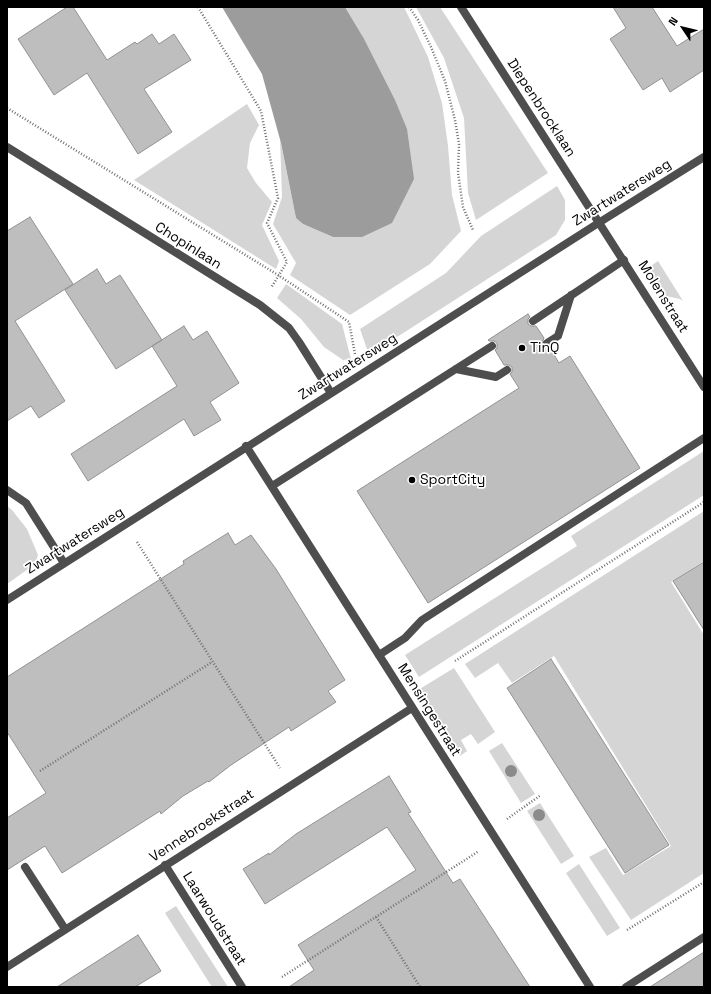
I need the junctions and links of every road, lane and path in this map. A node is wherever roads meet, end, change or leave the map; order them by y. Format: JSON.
{"nodes":[{"id":1,"x":198,"y":7,"type":"edge"},
{"id":2,"x":409,"y":7,"type":"edge"},
{"id":3,"x":462,"y":7,"type":"edge"},
{"id":4,"x":7,"y":108,"type":"edge"},
{"id":5,"x":7,"y":147,"type":"edge"},
{"id":6,"x":704,"y":157,"type":"edge"},
{"id":7,"x":600,"y":222,"type":"junction"},
{"id":8,"x":473,"y":230,"type":"dead end"},
{"id":9,"x":624,"y":260,"type":"junction"},
{"id":10,"x":278,"y":275,"type":"junction"},
{"id":11,"x":571,"y":295,"type":"junction"},
{"id":12,"x":260,"y":306,"type":"junction"},
{"id":13,"x":532,"y":321,"type":"dead end"},
{"id":14,"x":547,"y":343,"type":"dead end"},
{"id":15,"x":492,"y":346,"type":"dead end"},
{"id":16,"x":356,"y":358,"type":"dead end"},
{"id":17,"x":456,"y":369,"type":"junction"},
{"id":18,"x":507,"y":370,"type":"dead end"},
{"id":19,"x":704,"y":387,"type":"edge"},
{"id":20,"x":331,"y":393,"type":"junction"},
{"id":21,"x":704,"y":438,"type":"edge"},
{"id":22,"x":246,"y":446,"type":"junction"},
{"id":23,"x":272,"y":486,"type":"junction"},
{"id":24,"x":7,"y":490,"type":"edge"},
{"id":25,"x":704,"y":502,"type":"edge"},
{"id":26,"x":125,"y":524,"type":"junction"},
{"id":27,"x":64,"y":563,"type":"junction"},
{"id":28,"x":7,"y":600,"type":"edge"},
{"id":29,"x":379,"y":655,"type":"junction"},
{"id":30,"x":455,"y":661,"type":"dead end"},
{"id":31,"x":212,"y":662,"type":"junction"},
{"id":32,"x":412,"y":708,"type":"junction"},
{"id":33,"x":40,"y":771,"type":"dead end"},
{"id":34,"x":291,"y":785,"type":"junction"},
{"id":35,"x":541,"y":796,"type":"dead end"},
{"id":36,"x":489,"y":830,"type":"junction"},
{"id":37,"x":496,"y":840,"type":"junction"},
{"id":38,"x":165,"y":865,"type":"junction"},
{"id":39,"x":25,"y":867,"type":"dead end"},
{"id":40,"x":704,"y":882,"type":"edge"},
{"id":41,"x":376,"y":917,"type":"junction"},
{"id":42,"x":65,"y":929,"type":"junction"},
{"id":43,"x":627,"y":930,"type":"dead end"},
{"id":44,"x":704,"y":937,"type":"edge"},
{"id":45,"x":7,"y":967,"type":"edge"},
{"id":46,"x":282,"y":977,"type":"dead end"},
{"id":47,"x":242,"y":987,"type":"edge"},
{"id":48,"x":420,"y":987,"type":"edge"},
{"id":49,"x":590,"y":987,"type":"edge"},
{"id":50,"x":626,"y":987,"type":"edge"}],
"edges":[{"from":1,"to":10,"type":"path"},
{"from":2,"to":8,"type":"path"},
{"from":3,"to":7,"type":"street","name":"Diepenbrocklaan"},
{"from":4,"to":10,"type":"path"},
{"from":5,"to":12,"type":"street","name":"Chopinlaan"},
{"from":6,"to":7,"type":"street","name":"Zwartwatersweg"},
{"from":7,"to":9,"type":"street","name":"Molenstraat"},
{"from":7,"to":20,"type":"street","name":"Zwartwatersweg"},
{"from":9,"to":11,"type":"street"},
{"from":9,"to":19,"type":"street","name":"Molenstraat"},
{"from":10,"to":12,"type":"path"},
{"from":10,"to":16,"type":"path"},
{"from":11,"to":13,"type":"street"},
{"from":11,"to":14,"type":"street"},
{"from":12,"to":20,"type":"street","name":"Chopinlaan"},
{"from":15,"to":17,"type":"street"},
{"from":17,"to":18,"type":"street"},
{"from":17,"to":23,"type":"street"},
{"from":20,"to":22,"type":"street","name":"Zwartwatersweg"},
{"from":21,"to":29,"type":"street"},
{"from":22,"to":23,"type":"street","name":"Mensingestraat"},
{"from":22,"to":26,"type":"street","name":"Zwartwatersweg"},
{"from":23,"to":29,"type":"street","name":"Mensingestraat"},
{"from":24,"to":27,"type":"street"},
{"from":25,"to":30,"type":"path"},
{"from":26,"to":27,"type":"street","name":"Zwartwatersweg"},
{"from":26,"to":31,"type":"path"},
{"from":27,"to":28,"type":"street","name":"Zwartwatersweg"},
{"from":29,"to":32,"type":"street","name":"Mensingestraat"},
{"from":31,"to":33,"type":"path"},
{"from":31,"to":34,"type":"path"},
{"from":32,"to":34,"type":"street","name":"Vennebroekstraat"},
{"from":32,"to":36,"type":"street","name":"Mensingestraat"},
{"from":34,"to":38,"type":"street","name":"Vennebroekstraat"},
{"from":35,"to":36,"type":"path"},
{"from":36,"to":37,"type":"street","name":"Mensingestraat"},
{"from":37,"to":41,"type":"path"},
{"from":37,"to":49,"type":"street","name":"Mensingestraat"},
{"from":38,"to":42,"type":"street","name":"Vennebroekstraat"},
{"from":38,"to":47,"type":"street","name":"Laarwoudstraat"},
{"from":39,"to":42,"type":"street"},
{"from":40,"to":43,"type":"path"},
{"from":41,"to":46,"type":"path"},
{"from":41,"to":48,"type":"path"},
{"from":42,"to":45,"type":"street","name":"Vennebroekstraat"},
{"from":44,"to":50,"type":"street"}]}
